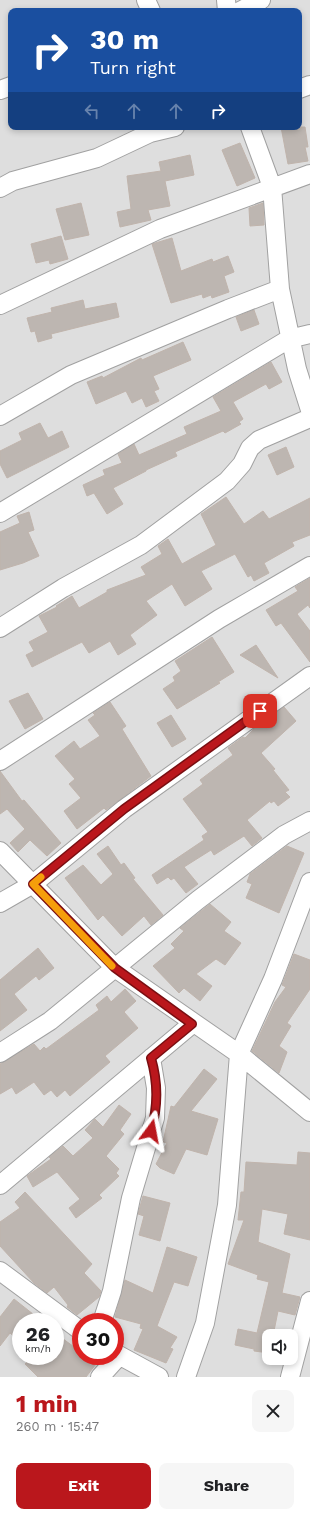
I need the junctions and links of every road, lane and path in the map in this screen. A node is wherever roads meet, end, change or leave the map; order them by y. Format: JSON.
{"nodes":[{"id":1,"x":261,"y":0,"type":"edge"},
{"id":2,"x":246,"y":8,"type":"edge"},
{"id":3,"x":162,"y":130,"type":"edge"},
{"id":4,"x":251,"y":130,"type":"edge"},
{"id":5,"x":310,"y":174,"type":"edge"},
{"id":6,"x":272,"y":187,"type":"junction"},
{"id":7,"x":0,"y":188,"type":"edge"},
{"id":8,"x":280,"y":289,"type":"junction"},
{"id":9,"x":0,"y":305,"type":"edge"},
{"id":10,"x":310,"y":334,"type":"edge"},
{"id":11,"x":289,"y":339,"type":"junction"},
{"id":12,"x":310,"y":410,"type":"edge"},
{"id":13,"x":0,"y":416,"type":"edge"},
{"id":14,"x":310,"y":418,"type":"edge"},
{"id":15,"x":0,"y":513,"type":"edge"},
{"id":16,"x":310,"y":566,"type":"edge"},
{"id":17,"x":0,"y":628,"type":"edge"},
{"id":18,"x":310,"y":676,"type":"edge"},
{"id":19,"x":0,"y":761,"type":"edge"},
{"id":20,"x":310,"y":821,"type":"edge"},
{"id":21,"x":0,"y":852,"type":"edge"},
{"id":22,"x":310,"y":882,"type":"edge"},
{"id":23,"x":33,"y":884,"type":"junction"},
{"id":24,"x":0,"y":903,"type":"edge"},
{"id":25,"x":115,"y":968,"type":"junction"},
{"id":26,"x":192,"y":1024,"type":"junction"},
{"id":27,"x":0,"y":1053,"type":"edge"},
{"id":28,"x":238,"y":1054,"type":"junction"},
{"id":29,"x":151,"y":1058,"type":"junction"},
{"id":30,"x":310,"y":1112,"type":"edge"},
{"id":31,"x":0,"y":1185,"type":"edge"},
{"id":32,"x":0,"y":1271,"type":"edge"},
{"id":33,"x":310,"y":1301,"type":"edge"},
{"id":34,"x":105,"y":1313,"type":"edge"},
{"id":35,"x":72,"y":1324,"type":"edge"},
{"id":36,"x":124,"y":1358,"type":"edge"},
{"id":37,"x":109,"y":1365,"type":"edge"},
{"id":38,"x":100,"y":1377,"type":"edge"},
{"id":39,"x":159,"y":1377,"type":"edge"},
{"id":40,"x":186,"y":1377,"type":"edge"},
{"id":41,"x":290,"y":1377,"type":"edge"}],
"edges":[{"from":1,"to":2,"type":"street"},
{"from":3,"to":7,"type":"street"},
{"from":4,"to":6,"type":"street"},
{"from":5,"to":6,"type":"street"},
{"from":6,"to":8,"type":"street"},
{"from":6,"to":9,"type":"street"},
{"from":8,"to":11,"type":"street"},
{"from":8,"to":13,"type":"street"},
{"from":10,"to":11,"type":"street"},
{"from":11,"to":12,"type":"street"},
{"from":11,"to":15,"type":"street"},
{"from":14,"to":17,"type":"street"},
{"from":16,"to":19,"type":"street"},
{"from":18,"to":23,"type":"street"},
{"from":20,"to":25,"type":"street"},
{"from":21,"to":23,"type":"street"},
{"from":22,"to":28,"type":"street"},
{"from":23,"to":24,"type":"street"},
{"from":23,"to":25,"type":"street"},
{"from":25,"to":26,"type":"street"},
{"from":25,"to":27,"type":"street"},
{"from":26,"to":28,"type":"street"},
{"from":26,"to":29,"type":"street"},
{"from":28,"to":30,"type":"street"},
{"from":28,"to":40,"type":"street"},
{"from":29,"to":31,"type":"street"},
{"from":29,"to":34,"type":"street"},
{"from":32,"to":35,"type":"street"},
{"from":33,"to":41,"type":"street"},
{"from":36,"to":39,"type":"street"},
{"from":37,"to":38,"type":"street"}]}
